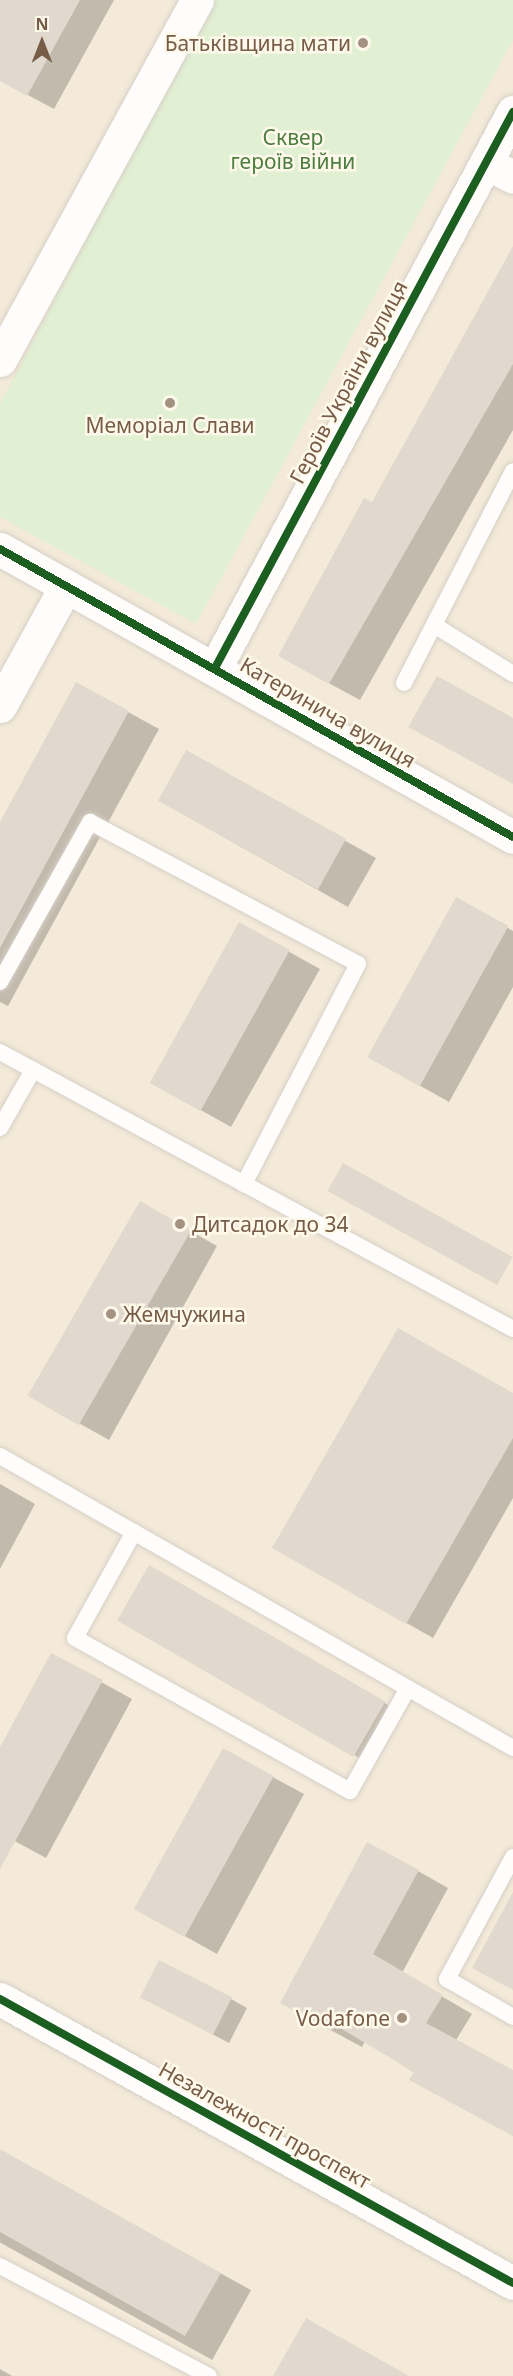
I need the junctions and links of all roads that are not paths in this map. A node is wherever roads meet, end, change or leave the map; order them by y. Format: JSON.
{"nodes":[{"id":1,"x":197,"y":0,"type":"edge"},
{"id":2,"x":513,"y":112,"type":"edge"},
{"id":3,"x":499,"y":170,"type":"edge"},
{"id":4,"x":0,"y":360,"type":"edge"},
{"id":5,"x":513,"y":471,"type":"edge"},
{"id":6,"x":0,"y":549,"type":"edge"},
{"id":7,"x":66,"y":586,"type":"junction"},
{"id":8,"x":434,"y":625,"type":"junction"},
{"id":9,"x":215,"y":669,"type":"junction"},
{"id":10,"x":513,"y":674,"type":"edge"},
{"id":11,"x":404,"y":683,"type":"dead end"},
{"id":12,"x":0,"y":706,"type":"edge"},
{"id":13,"x":513,"y":837,"type":"edge"},
{"id":14,"x":0,"y":982,"type":"edge"},
{"id":15,"x":0,"y":1052,"type":"edge"},
{"id":16,"x":33,"y":1070,"type":"junction"},
{"id":17,"x":0,"y":1128,"type":"edge"},
{"id":18,"x":244,"y":1184,"type":"junction"},
{"id":19,"x":513,"y":1329,"type":"edge"},
{"id":20,"x":0,"y":1456,"type":"edge"},
{"id":21,"x":134,"y":1532,"type":"junction"},
{"id":22,"x":408,"y":1688,"type":"junction"},
{"id":23,"x":513,"y":1748,"type":"edge"},
{"id":24,"x":513,"y":1857,"type":"edge"},
{"id":25,"x":0,"y":1999,"type":"edge"},
{"id":26,"x":513,"y":2017,"type":"edge"},
{"id":27,"x":0,"y":2265,"type":"edge"},
{"id":28,"x":513,"y":2283,"type":"edge"},
{"id":29,"x":209,"y":2376,"type":"edge"}],
"edges":[{"from":1,"to":4,"type":"street"},
{"from":2,"to":3,"type":"street","name":"Героїв України вулиця"},
{"from":3,"to":9,"type":"street","name":"Героїв України вулиця"},
{"from":5,"to":8,"type":"lane"},
{"from":6,"to":7,"type":"street","name":"Катеринича вулиця"},
{"from":7,"to":9,"type":"street","name":"Катеринича вулиця"},
{"from":7,"to":12,"type":"street"},
{"from":8,"to":10,"type":"lane"},
{"from":8,"to":11,"type":"lane"},
{"from":9,"to":13,"type":"street","name":"Катеринича вулиця"},
{"from":14,"to":18,"type":"lane"},
{"from":15,"to":16,"type":"lane"},
{"from":16,"to":17,"type":"lane"},
{"from":16,"to":18,"type":"lane"},
{"from":18,"to":19,"type":"lane"},
{"from":20,"to":21,"type":"lane"},
{"from":21,"to":22,"type":"lane"},
{"from":21,"to":22,"type":"lane"},
{"from":22,"to":23,"type":"lane"},
{"from":24,"to":26,"type":"lane"},
{"from":25,"to":28,"type":"street","name":"Незалежності проспект"},
{"from":27,"to":29,"type":"lane"}]}
